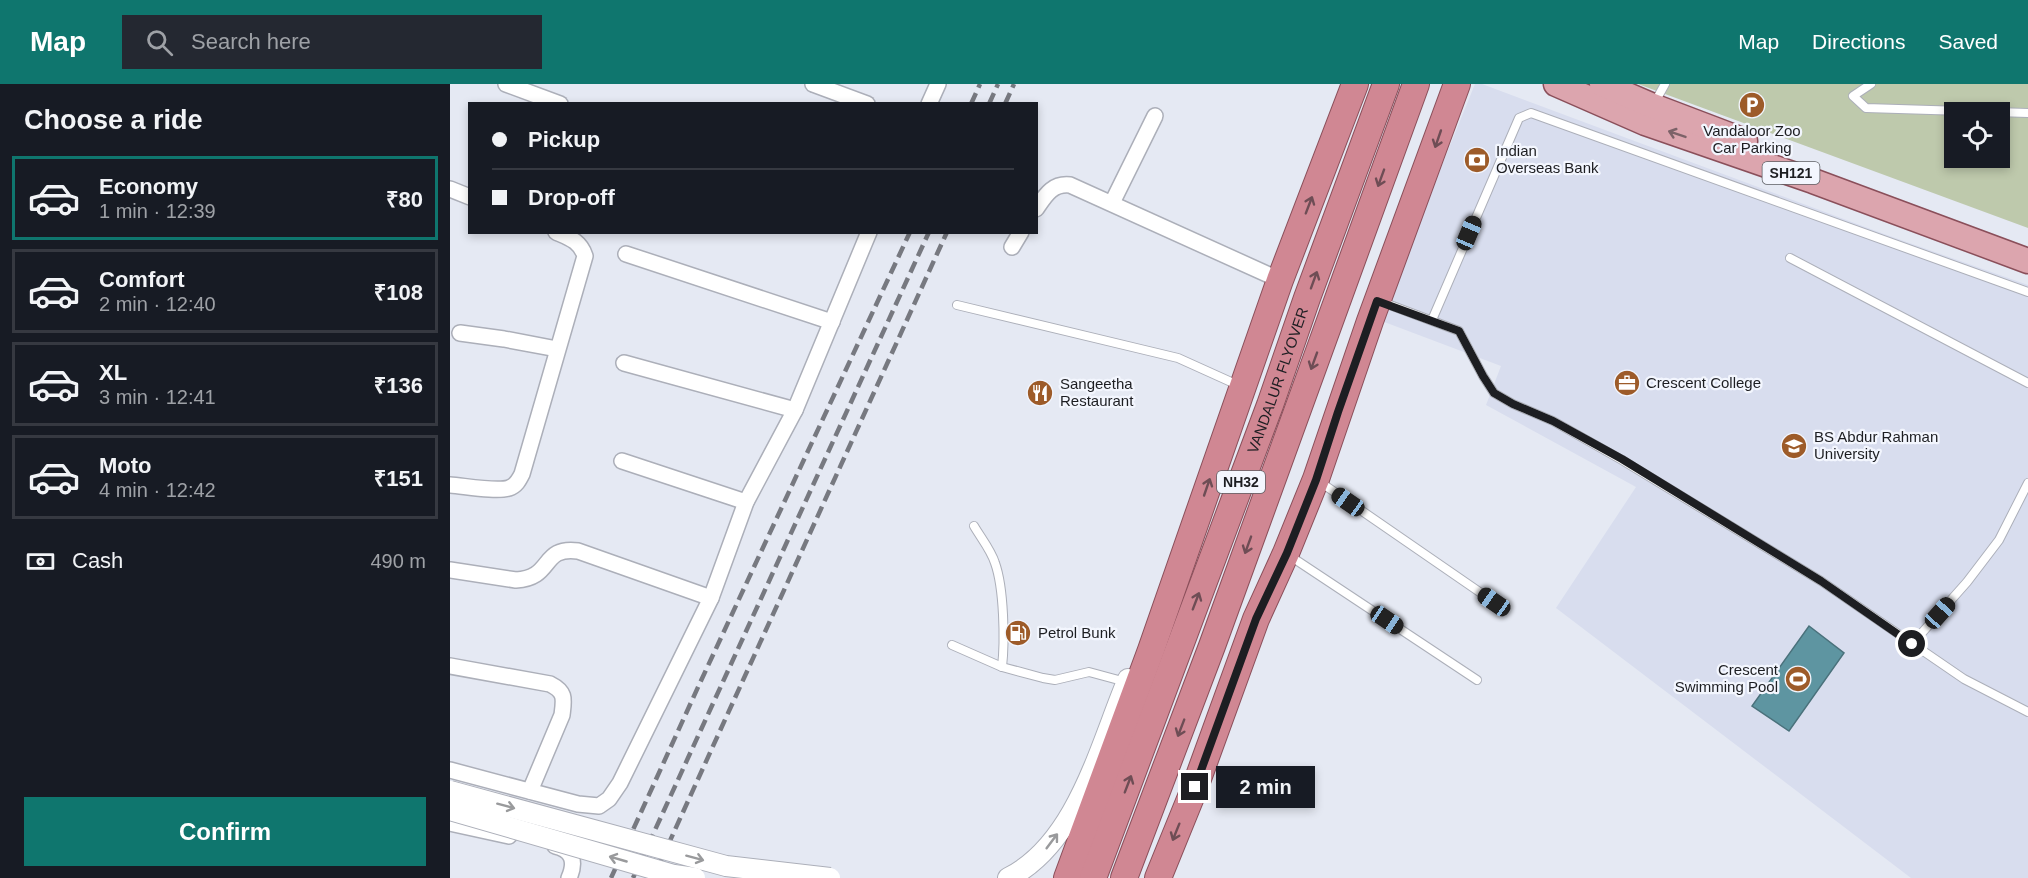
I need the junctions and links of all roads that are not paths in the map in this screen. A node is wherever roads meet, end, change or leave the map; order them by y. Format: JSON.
{"nodes":[{"id":1,"x":506,"y":84,"type":"edge"},
{"id":2,"x":813,"y":84,"type":"edge"},
{"id":3,"x":938,"y":84,"type":"edge"},
{"id":4,"x":1355,"y":84,"type":"edge"},
{"id":5,"x":1386,"y":84,"type":"edge"},
{"id":6,"x":1416,"y":84,"type":"edge"},
{"id":7,"x":1457,"y":84,"type":"edge"},
{"id":8,"x":1556,"y":84,"type":"edge"},
{"id":9,"x":1602,"y":84,"type":"edge"},
{"id":10,"x":1665,"y":84,"type":"edge"},
{"id":11,"x":1871,"y":84,"type":"edge"},
{"id":12,"x":555,"y":102,"type":"edge"},
{"id":13,"x":862,"y":102,"type":"edge"},
{"id":14,"x":930,"y":102,"type":"edge"},
{"id":15,"x":1653,"y":106,"type":"junction"},
{"id":16,"x":2028,"y":113,"type":"edge"},
{"id":17,"x":1155,"y":116,"type":"dead end"},
{"id":18,"x":450,"y":189,"type":"edge"},
{"id":19,"x":468,"y":196,"type":"edge"},
{"id":20,"x":1112,"y":203,"type":"junction"},
{"id":21,"x":1038,"y":206,"type":"edge"},
{"id":22,"x":560,"y":234,"type":"edge"},
{"id":23,"x":868,"y":234,"type":"edge"},
{"id":24,"x":1020,"y":234,"type":"edge"},
{"id":25,"x":2028,"y":244,"type":"edge"},
{"id":26,"x":1011,"y":247,"type":"dead end"},
{"id":27,"x":626,"y":254,"type":"dead end"},
{"id":28,"x":1790,"y":258,"type":"dead end"},
{"id":29,"x":2028,"y":261,"type":"edge"},
{"id":30,"x":1280,"y":280,"type":"junction"},
{"id":31,"x":2028,"y":292,"type":"edge"},
{"id":32,"x":1377,"y":301,"type":"junction"},
{"id":33,"x":957,"y":305,"type":"dead end"},
{"id":34,"x":1432,"y":320,"type":"junction"},
{"id":35,"x":832,"y":322,"type":"junction"},
{"id":36,"x":460,"y":333,"type":"dead end"},
{"id":37,"x":557,"y":349,"type":"junction"},
{"id":38,"x":624,"y":363,"type":"dead end"},
{"id":39,"x":2028,"y":383,"type":"edge"},
{"id":40,"x":1242,"y":387,"type":"junction"},
{"id":41,"x":795,"y":410,"type":"junction"},
{"id":42,"x":622,"y":461,"type":"dead end"},
{"id":43,"x":1316,"y":480,"type":"junction"},
{"id":44,"x":2028,"y":483,"type":"edge"},
{"id":45,"x":450,"y":485,"type":"edge"},
{"id":46,"x":746,"y":502,"type":"junction"},
{"id":47,"x":974,"y":526,"type":"dead end"},
{"id":48,"x":1287,"y":553,"type":"junction"},
{"id":49,"x":450,"y":570,"type":"edge"},
{"id":50,"x":711,"y":598,"type":"junction"},
{"id":51,"x":1494,"y":602,"type":"dead end"},
{"id":52,"x":1167,"y":604,"type":"junction"},
{"id":53,"x":1912,"y":644,"type":"junction"},
{"id":54,"x":952,"y":645,"type":"dead end"},
{"id":55,"x":450,"y":666,"type":"edge"},
{"id":56,"x":1002,"y":667,"type":"junction"},
{"id":57,"x":1477,"y":680,"type":"dead end"},
{"id":58,"x":1127,"y":682,"type":"junction"},
{"id":59,"x":2028,"y":712,"type":"edge"},
{"id":60,"x":450,"y":770,"type":"edge"},
{"id":61,"x":450,"y":791,"type":"edge"},
{"id":62,"x":530,"y":791,"type":"junction"},
{"id":63,"x":604,"y":804,"type":"junction"},
{"id":64,"x":450,"y":810,"type":"edge"},
{"id":65,"x":450,"y":823,"type":"edge"},
{"id":66,"x":573,"y":858,"type":"junction"},
{"id":67,"x":569,"y":878,"type":"edge"},
{"id":68,"x":695,"y":878,"type":"edge"},
{"id":69,"x":830,"y":878,"type":"edge"},
{"id":70,"x":1008,"y":878,"type":"edge"},
{"id":71,"x":1067,"y":878,"type":"edge"},
{"id":72,"x":1093,"y":878,"type":"edge"},
{"id":73,"x":1124,"y":878,"type":"edge"},
{"id":74,"x":1158,"y":878,"type":"edge"}],
"edges":[{"from":1,"to":12,"type":"street"},
{"from":2,"to":13,"type":"street"},
{"from":3,"to":14,"type":"street"},
{"from":30,"to":4,"type":"highway","one_way":true},
{"from":72,"to":5,"type":"highway","name":"VANDALUR FLYOVER","number":"NH32","one_way":true},
{"from":6,"to":73,"type":"highway","name":"VANDALUR FLYOVER","number":"NH32","one_way":true},
{"from":7,"to":32,"type":"highway","one_way":true},
{"from":29,"to":8,"type":"main road","number":"SH121","one_way":true},
{"from":9,"to":15,"type":"main road","number":"SH121"},
{"from":10,"to":15,"type":"lane"},
{"from":11,"to":16,"type":"lane"},
{"from":15,"to":25,"type":"main road","number":"SH121"},
{"from":17,"to":20,"type":"street"},
{"from":18,"to":19,"type":"street"},
{"from":20,"to":21,"type":"street"},
{"from":20,"to":30,"type":"street"},
{"from":22,"to":37,"type":"street"},
{"from":23,"to":35,"type":"street"},
{"from":24,"to":26,"type":"street"},
{"from":27,"to":35,"type":"street"},
{"from":28,"to":39,"type":"lane"},
{"from":30,"to":40,"type":"highway"},
{"from":31,"to":34,"type":"lane"},
{"from":32,"to":34,"type":"lane"},
{"from":32,"to":43,"type":"highway"},
{"from":33,"to":40,"type":"lane"},
{"from":34,"to":53,"type":"lane"},
{"from":35,"to":41,"type":"street"},
{"from":36,"to":37,"type":"street"},
{"from":37,"to":45,"type":"street"},
{"from":38,"to":41,"type":"street"},
{"from":52,"to":40,"type":"highway","one_way":true},
{"from":41,"to":46,"type":"street"},
{"from":42,"to":46,"type":"street"},
{"from":43,"to":48,"type":"highway"},
{"from":43,"to":51,"type":"lane"},
{"from":44,"to":53,"type":"lane"},
{"from":46,"to":50,"type":"street"},
{"from":47,"to":56,"type":"lane"},
{"from":48,"to":57,"type":"lane"},
{"from":48,"to":74,"type":"highway","one_way":true},
{"from":49,"to":50,"type":"street"},
{"from":50,"to":63,"type":"street"},
{"from":52,"to":58,"type":"street"},
{"from":52,"to":71,"type":"highway"},
{"from":53,"to":59,"type":"lane"},
{"from":54,"to":56,"type":"lane"},
{"from":55,"to":62,"type":"street"},
{"from":56,"to":58,"type":"lane"},
{"from":70,"to":58,"type":"street","one_way":true},
{"from":60,"to":62,"type":"street"},
{"from":61,"to":69,"type":"street","one_way":true,"bridge":true},
{"from":62,"to":63,"type":"street"},
{"from":63,"to":66,"type":"street"},
{"from":68,"to":64,"type":"street","one_way":true,"bridge":true},
{"from":65,"to":66,"type":"street"},
{"from":66,"to":67,"type":"street"}]}
